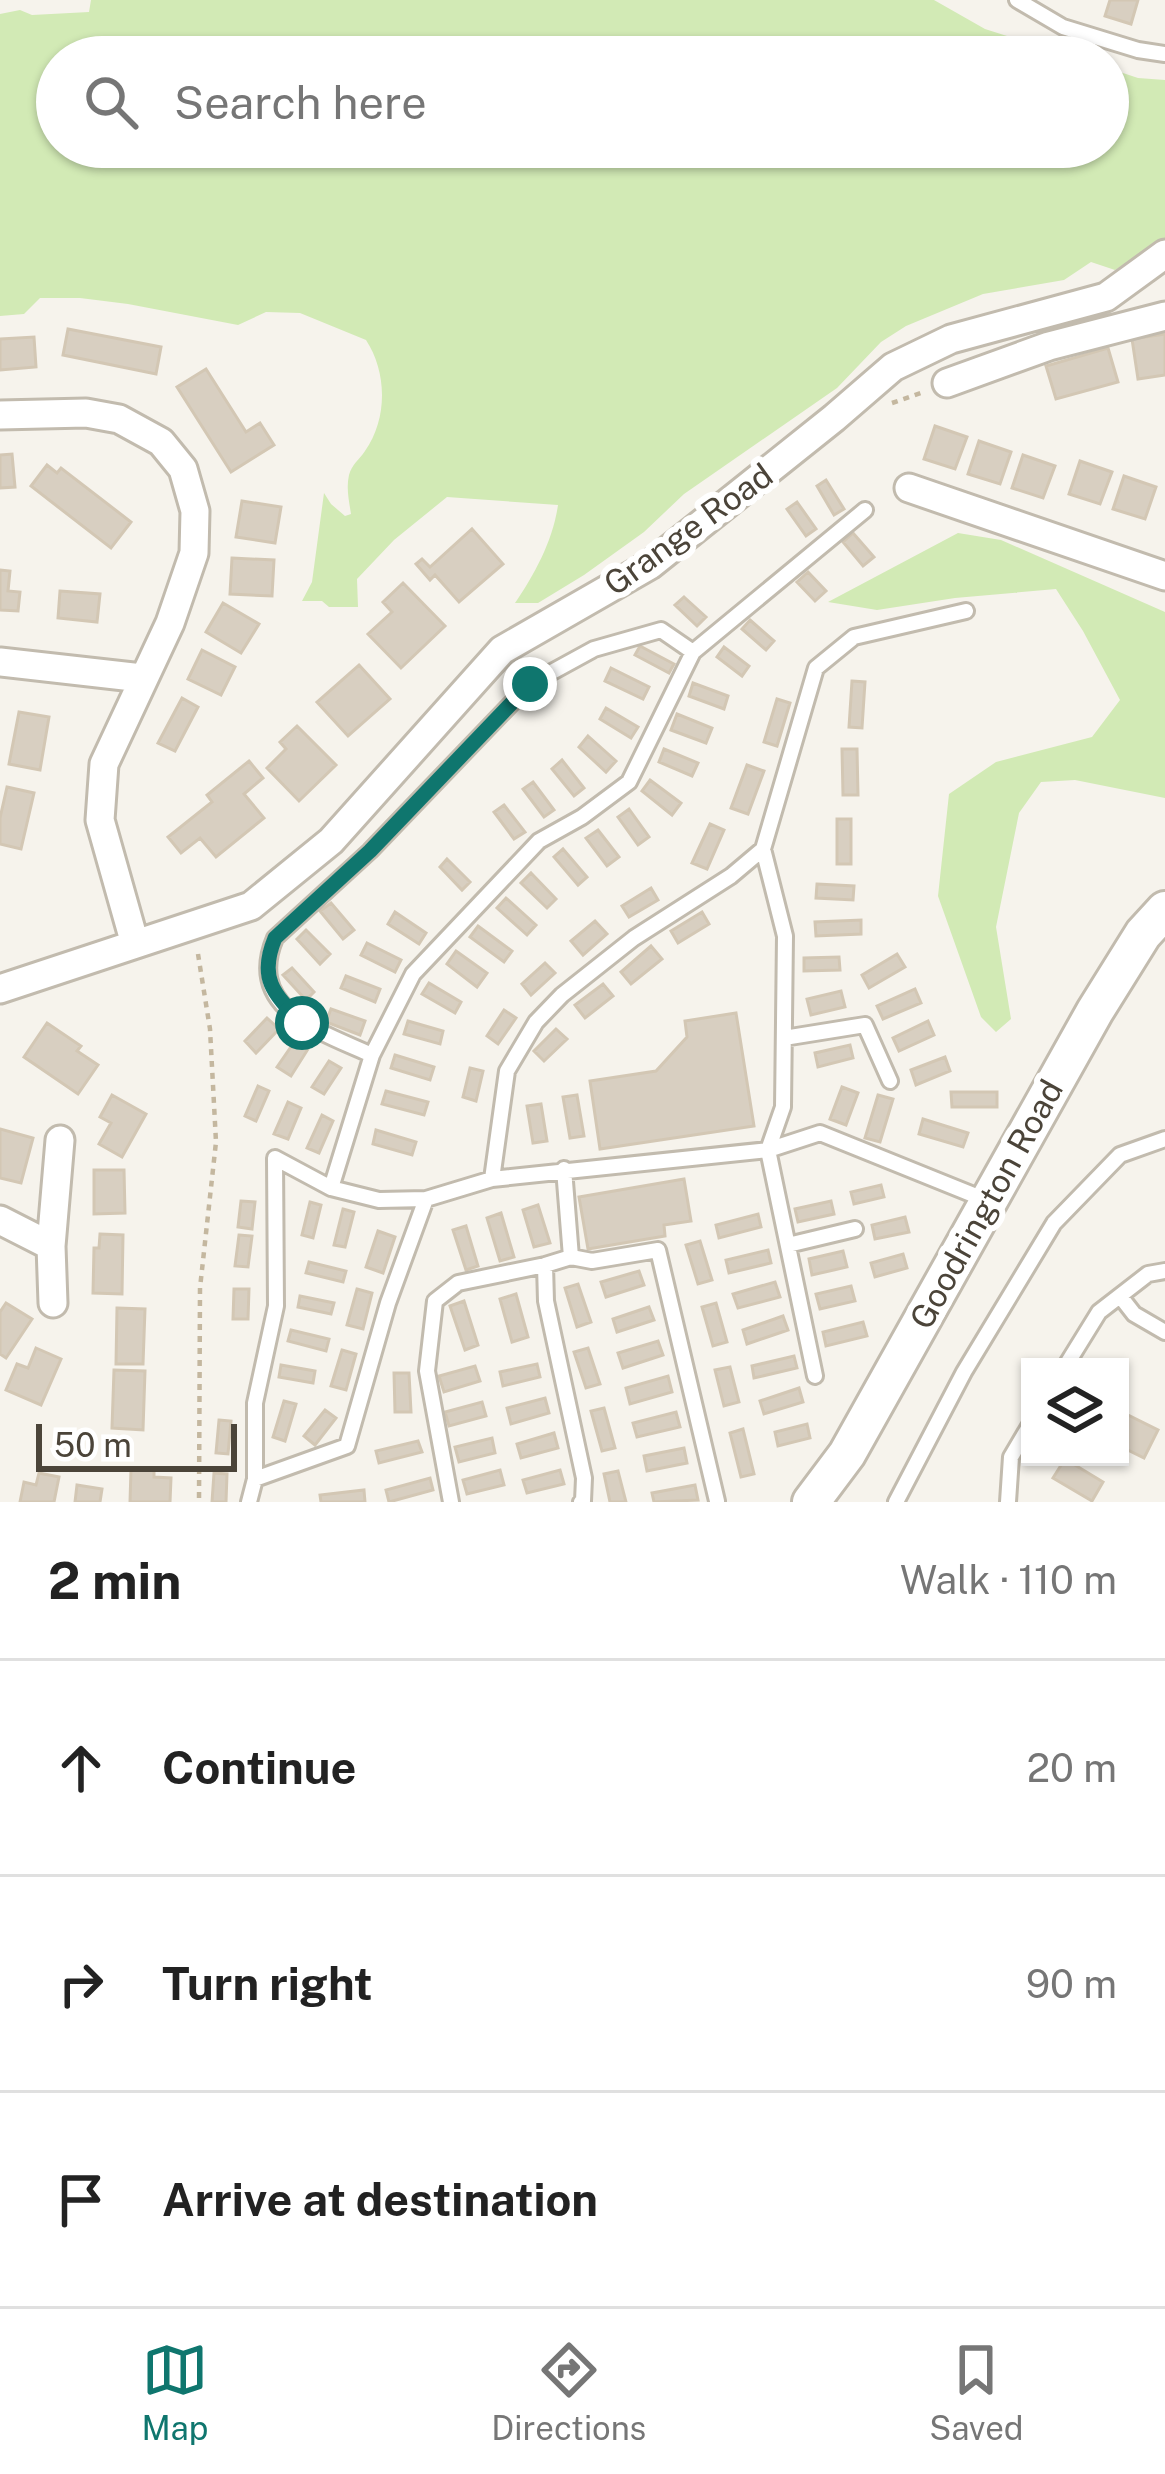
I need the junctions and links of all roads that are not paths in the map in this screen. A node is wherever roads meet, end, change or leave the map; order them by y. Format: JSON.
{"nodes":[{"id":1,"x":1018,"y":0,"type":"edge"},
{"id":2,"x":1092,"y":36,"type":"edge"},
{"id":3,"x":1129,"y":47,"type":"edge"},
{"id":4,"x":1165,"y":54,"type":"edge"},
{"id":5,"x":1165,"y":254,"type":"edge"},
{"id":6,"x":1165,"y":316,"type":"edge"},
{"id":7,"x":947,"y":383,"type":"dead end"},
{"id":8,"x":0,"y":415,"type":"edge"},
{"id":9,"x":909,"y":488,"type":"dead end"},
{"id":10,"x":866,"y":510,"type":"dead end"},
{"id":11,"x":1165,"y":576,"type":"edge"},
{"id":12,"x":966,"y":611,"type":"dead end"},
{"id":13,"x":693,"y":652,"type":"junction"},
{"id":14,"x":0,"y":662,"type":"edge"},
{"id":15,"x":142,"y":678,"type":"junction"},
{"id":16,"x":763,"y":849,"type":"junction"},
{"id":17,"x":1165,"y":910,"type":"edge"},
{"id":18,"x":135,"y":944,"type":"junction"},
{"id":19,"x":0,"y":988,"type":"edge"},
{"id":20,"x":784,"y":1038,"type":"junction"},
{"id":21,"x":372,"y":1055,"type":"junction"},
{"id":22,"x":890,"y":1081,"type":"dead end"},
{"id":23,"x":1165,"y":1139,"type":"edge"},
{"id":24,"x":60,"y":1140,"type":"dead end"},
{"id":25,"x":768,"y":1150,"type":"junction"},
{"id":26,"x":564,"y":1169,"type":"junction"},
{"id":27,"x":492,"y":1179,"type":"junction"},
{"id":28,"x":331,"y":1188,"type":"junction"},
{"id":29,"x":426,"y":1199,"type":"junction"},
{"id":30,"x":988,"y":1200,"type":"junction"},
{"id":31,"x":0,"y":1220,"type":"edge"},
{"id":32,"x":855,"y":1229,"type":"dead end"},
{"id":33,"x":788,"y":1245,"type":"junction"},
{"id":34,"x":51,"y":1246,"type":"junction"},
{"id":35,"x":571,"y":1257,"type":"junction"},
{"id":36,"x":545,"y":1265,"type":"junction"},
{"id":37,"x":1165,"y":1270,"type":"edge"},
{"id":38,"x":1120,"y":1296,"type":"junction"},
{"id":39,"x":53,"y":1304,"type":"dead end"},
{"id":40,"x":1165,"y":1332,"type":"edge"},
{"id":41,"x":1071,"y":1358,"type":"edge"},
{"id":42,"x":815,"y":1376,"type":"dead end"},
{"id":43,"x":1021,"y":1440,"type":"edge"},
{"id":44,"x":255,"y":1479,"type":"junction"},
{"id":45,"x":249,"y":1502,"type":"edge"},
{"id":46,"x":452,"y":1502,"type":"edge"},
{"id":47,"x":581,"y":1502,"type":"edge"},
{"id":48,"x":717,"y":1502,"type":"edge"},
{"id":49,"x":811,"y":1502,"type":"edge"},
{"id":50,"x":896,"y":1502,"type":"edge"},
{"id":51,"x":1008,"y":1502,"type":"edge"}],
"edges":[{"from":1,"to":2,"type":"lane"},
{"from":3,"to":4,"type":"lane"},
{"from":5,"to":18,"type":"street","name":"Grange Road"},
{"from":6,"to":7,"type":"street"},
{"from":8,"to":15,"type":"street"},
{"from":9,"to":11,"type":"street"},
{"from":10,"to":13,"type":"lane"},
{"from":12,"to":16,"type":"lane"},
{"from":13,"to":21,"type":"lane"},
{"from":13,"to":21,"type":"lane"},
{"from":14,"to":15,"type":"street"},
{"from":15,"to":18,"type":"street"},
{"from":16,"to":20,"type":"lane"},
{"from":16,"to":27,"type":"lane"},
{"from":17,"to":30,"type":"street","name":"Goodrington Road"},
{"from":18,"to":19,"type":"street","name":"Grange Road"},
{"from":20,"to":22,"type":"lane"},
{"from":20,"to":25,"type":"lane"},
{"from":21,"to":28,"type":"lane"},
{"from":23,"to":50,"type":"lane"},
{"from":24,"to":34,"type":"street"},
{"from":25,"to":26,"type":"lane"},
{"from":25,"to":30,"type":"lane"},
{"from":25,"to":33,"type":"lane"},
{"from":26,"to":27,"type":"lane"},
{"from":26,"to":35,"type":"lane"},
{"from":27,"to":29,"type":"lane"},
{"from":28,"to":29,"type":"lane"},
{"from":28,"to":44,"type":"lane"},
{"from":29,"to":44,"type":"lane"},
{"from":30,"to":49,"type":"street","name":"Goodrington Road"},
{"from":31,"to":34,"type":"street"},
{"from":32,"to":33,"type":"lane"},
{"from":33,"to":42,"type":"lane"},
{"from":34,"to":39,"type":"street"},
{"from":35,"to":36,"type":"lane"},
{"from":35,"to":48,"type":"lane"},
{"from":36,"to":46,"type":"lane"},
{"from":36,"to":47,"type":"lane"},
{"from":37,"to":38,"type":"lane"},
{"from":38,"to":40,"type":"lane"},
{"from":38,"to":41,"type":"lane"},
{"from":43,"to":51,"type":"lane"},
{"from":44,"to":45,"type":"lane"}]}
